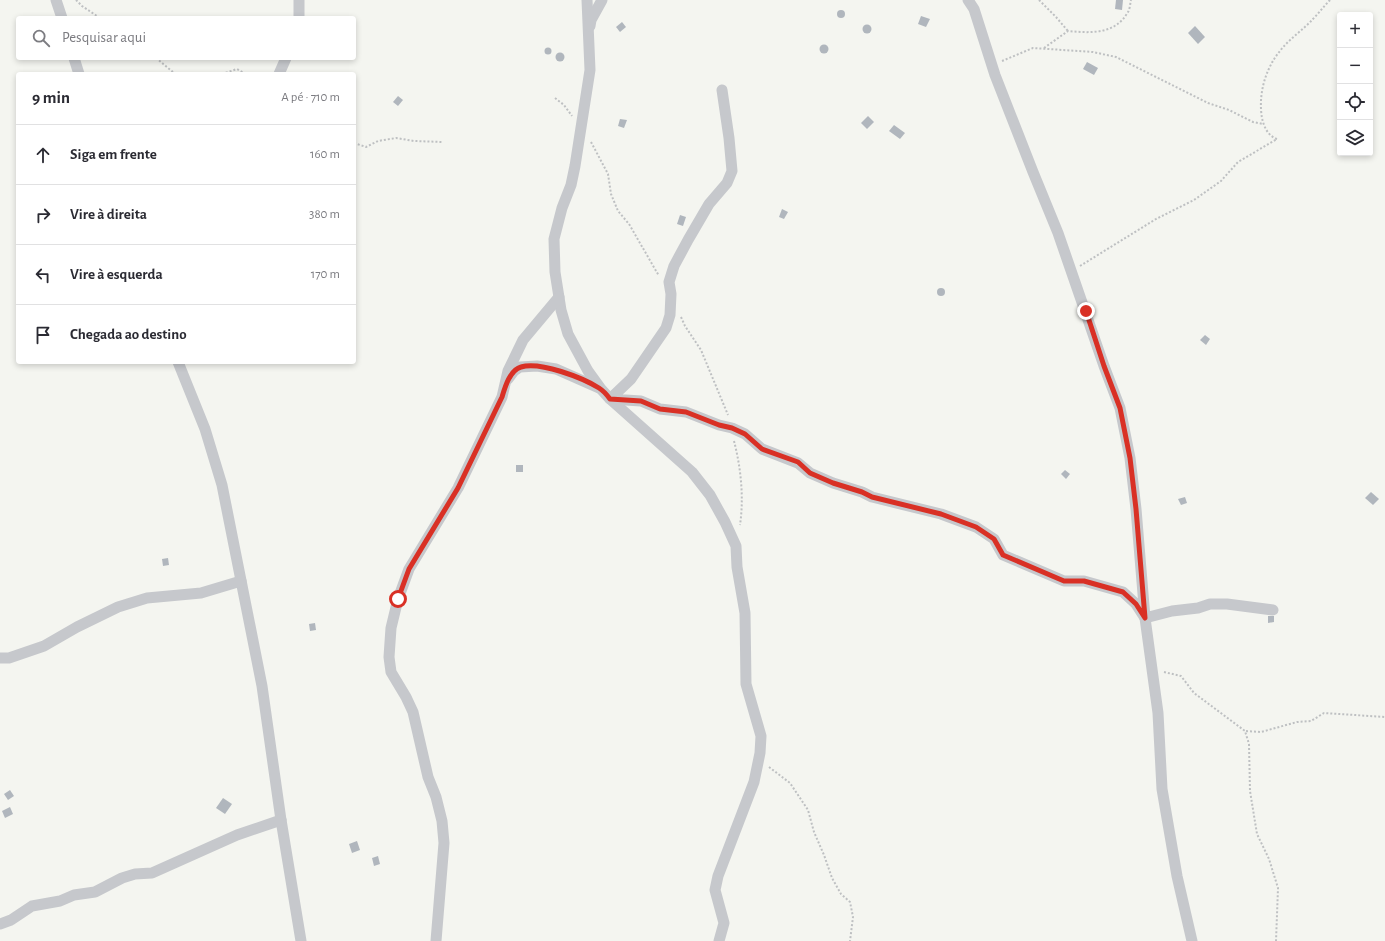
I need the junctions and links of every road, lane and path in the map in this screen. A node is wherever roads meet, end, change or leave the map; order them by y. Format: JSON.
{"nodes":[{"id":1,"x":56,"y":0,"type":"edge"},
{"id":2,"x":76,"y":0,"type":"edge"},
{"id":3,"x":299,"y":0,"type":"edge"},
{"id":4,"x":587,"y":0,"type":"edge"},
{"id":5,"x":602,"y":0,"type":"edge"},
{"id":6,"x":968,"y":0,"type":"edge"},
{"id":7,"x":1039,"y":0,"type":"edge"},
{"id":8,"x":1131,"y":0,"type":"edge"},
{"id":9,"x":1330,"y":0,"type":"edge"},
{"id":10,"x":61,"y":16,"type":"edge"},
{"id":11,"x":97,"y":16,"type":"edge"},
{"id":12,"x":299,"y":16,"type":"edge"},
{"id":13,"x":1068,"y":31,"type":"junction"},
{"id":14,"x":588,"y":32,"type":"junction"},
{"id":15,"x":1043,"y":49,"type":"junction"},
{"id":16,"x":75,"y":60,"type":"edge"},
{"id":17,"x":158,"y":60,"type":"edge"},
{"id":18,"x":285,"y":60,"type":"edge"},
{"id":19,"x":992,"y":65,"type":"junction"},
{"id":20,"x":78,"y":72,"type":"edge"},
{"id":21,"x":173,"y":72,"type":"edge"},
{"id":22,"x":228,"y":72,"type":"edge"},
{"id":23,"x":242,"y":72,"type":"edge"},
{"id":24,"x":280,"y":72,"type":"edge"},
{"id":25,"x":722,"y":90,"type":"dead end"},
{"id":26,"x":1263,"y":124,"type":"junction"},
{"id":27,"x":442,"y":142,"type":"dead end"},
{"id":28,"x":356,"y":144,"type":"edge"},
{"id":29,"x":1072,"y":271,"type":"junction"},
{"id":30,"x":559,"y":296,"type":"junction"},
{"id":31,"x":179,"y":364,"type":"edge"},
{"id":32,"x":506,"y":383,"type":"junction"},
{"id":33,"x":601,"y":389,"type":"junction"},
{"id":34,"x":610,"y":399,"type":"junction"},
{"id":35,"x":240,"y":581,"type":"junction"},
{"id":36,"x":1273,"y":610,"type":"dead end"},
{"id":37,"x":1145,"y":618,"type":"junction"},
{"id":38,"x":0,"y":658,"type":"edge"},
{"id":39,"x":1150,"y":662,"type":"junction"},
{"id":40,"x":1385,"y":717,"type":"edge"},
{"id":41,"x":1245,"y":731,"type":"junction"},
{"id":42,"x":760,"y":753,"type":"junction"},
{"id":43,"x":280,"y":820,"type":"junction"},
{"id":44,"x":0,"y":924,"type":"edge"},
{"id":45,"x":301,"y":941,"type":"edge"},
{"id":46,"x":436,"y":941,"type":"edge"},
{"id":47,"x":719,"y":941,"type":"edge"},
{"id":48,"x":850,"y":941,"type":"edge"},
{"id":49,"x":1192,"y":941,"type":"edge"},
{"id":50,"x":1276,"y":941,"type":"edge"}],
"edges":[{"from":1,"to":10,"type":"street"},
{"from":2,"to":11,"type":"path"},
{"from":3,"to":12,"type":"street"},
{"from":4,"to":14,"type":"street"},
{"from":5,"to":14,"type":"street"},
{"from":6,"to":19,"type":"street"},
{"from":7,"to":13,"type":"path"},
{"from":8,"to":13,"type":"path"},
{"from":9,"to":26,"type":"path"},
{"from":13,"to":15,"type":"path"},
{"from":14,"to":30,"type":"street"},
{"from":15,"to":19,"type":"path"},
{"from":15,"to":26,"type":"path"},
{"from":16,"to":20,"type":"street"},
{"from":17,"to":21,"type":"path"},
{"from":18,"to":24,"type":"street"},
{"from":19,"to":29,"type":"street"},
{"from":22,"to":23,"type":"path"},
{"from":25,"to":34,"type":"street"},
{"from":26,"to":29,"type":"path"},
{"from":27,"to":28,"type":"path"},
{"from":29,"to":37,"type":"street"},
{"from":30,"to":32,"type":"street"},
{"from":30,"to":33,"type":"street"},
{"from":31,"to":35,"type":"street"},
{"from":32,"to":33,"type":"street"},
{"from":32,"to":46,"type":"street"},
{"from":33,"to":34,"type":"street"},
{"from":34,"to":37,"type":"street"},
{"from":34,"to":42,"type":"street"},
{"from":35,"to":38,"type":"street"},
{"from":35,"to":43,"type":"street"},
{"from":36,"to":37,"type":"street"},
{"from":37,"to":39,"type":"street"},
{"from":39,"to":41,"type":"path"},
{"from":39,"to":49,"type":"street"},
{"from":40,"to":41,"type":"path"},
{"from":41,"to":50,"type":"path"},
{"from":42,"to":47,"type":"street"},
{"from":42,"to":48,"type":"path"},
{"from":43,"to":44,"type":"street"},
{"from":43,"to":45,"type":"street"}]}
